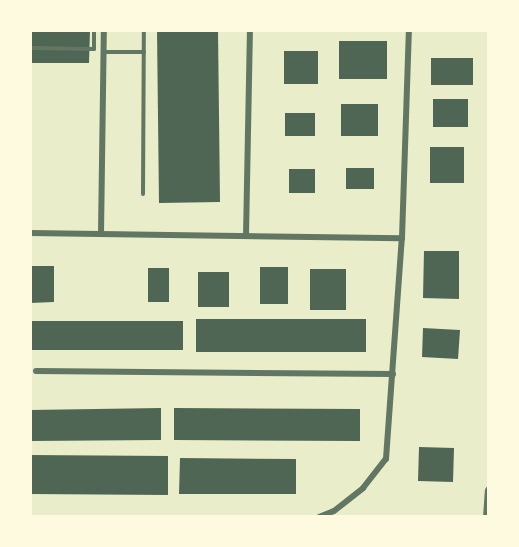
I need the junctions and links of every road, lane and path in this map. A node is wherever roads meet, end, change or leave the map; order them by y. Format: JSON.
{"nodes":[{"id":1,"x":94,"y":30,"type":"edge"},
{"id":2,"x":104,"y":30,"type":"edge"},
{"id":3,"x":144,"y":30,"type":"edge"},
{"id":4,"x":250,"y":30,"type":"edge"},
{"id":5,"x":409,"y":30,"type":"edge"},
{"id":6,"x":32,"y":48,"type":"dead end"},
{"id":7,"x":104,"y":52,"type":"junction"},
{"id":8,"x":144,"y":52,"type":"junction"},
{"id":9,"x":143,"y":194,"type":"dead end"},
{"id":10,"x":30,"y":233,"type":"edge"},
{"id":11,"x":101,"y":234,"type":"junction"},
{"id":12,"x":246,"y":236,"type":"junction"},
{"id":13,"x":402,"y":238,"type":"junction"},
{"id":14,"x":36,"y":371,"type":"dead end"},
{"id":15,"x":393,"y":374,"type":"junction"},
{"id":16,"x":489,"y":492,"type":"edge"},
{"id":17,"x":319,"y":517,"type":"edge"},
{"id":18,"x":488,"y":517,"type":"edge"}],
"edges":[{"from":1,"to":6,"type":"lane"},
{"from":2,"to":7,"type":"street"},
{"from":3,"to":8,"type":"lane"},
{"from":4,"to":12,"type":"street"},
{"from":5,"to":13,"type":"street"},
{"from":7,"to":8,"type":"lane"},
{"from":7,"to":11,"type":"street"},
{"from":8,"to":9,"type":"lane"},
{"from":10,"to":11,"type":"street"},
{"from":11,"to":12,"type":"street"},
{"from":12,"to":13,"type":"street"},
{"from":13,"to":15,"type":"street"},
{"from":14,"to":15,"type":"street"},
{"from":15,"to":17,"type":"street"},
{"from":16,"to":18,"type":"street"}]}
